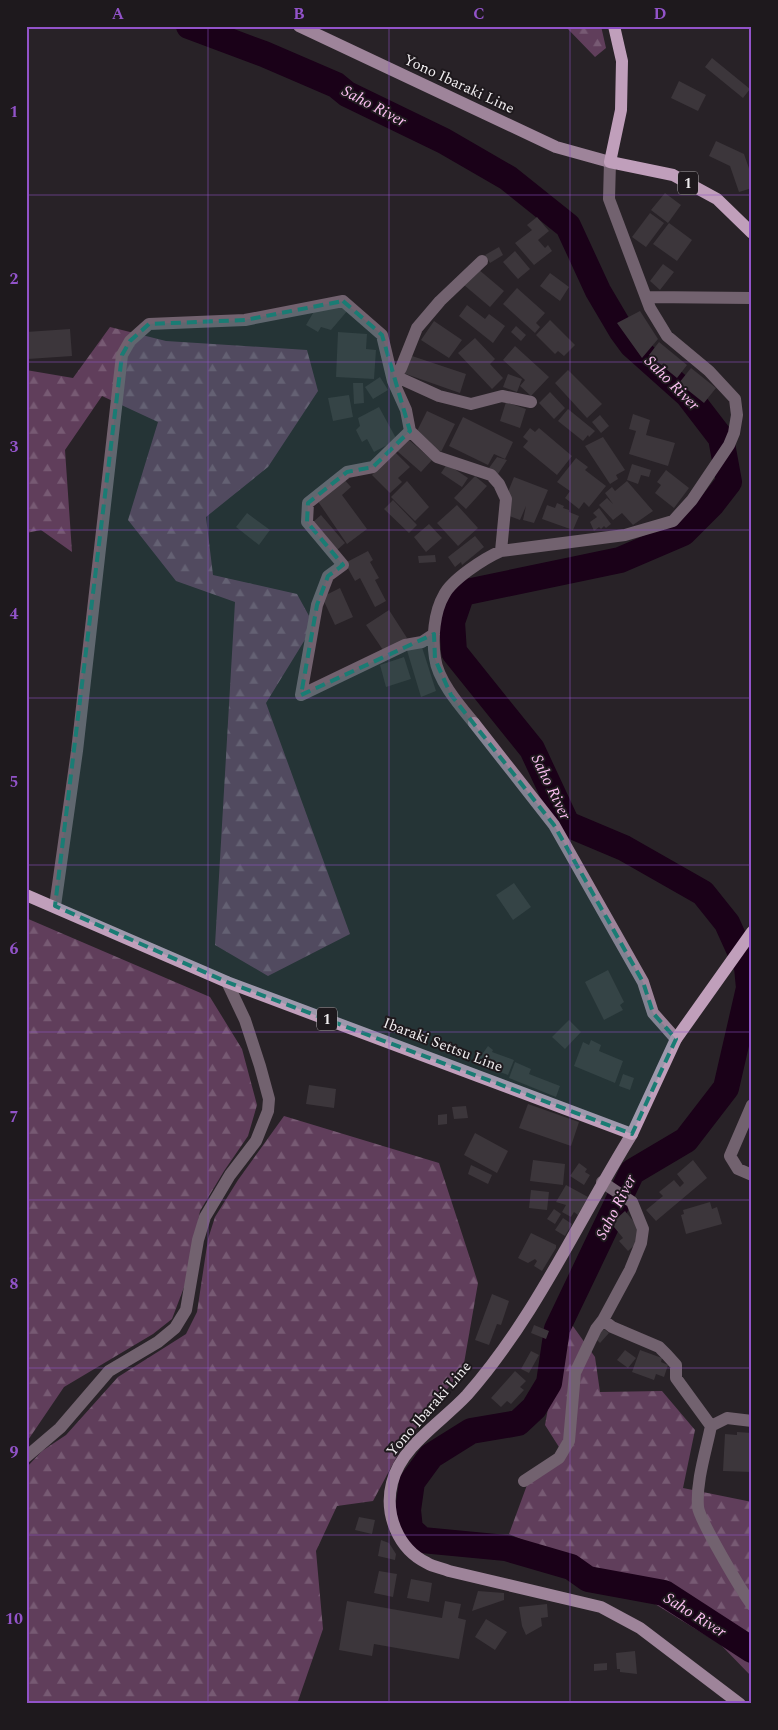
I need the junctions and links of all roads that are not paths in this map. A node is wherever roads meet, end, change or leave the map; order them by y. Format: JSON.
{"nodes":[{"id":1,"x":299,"y":26,"type":"edge"},
{"id":2,"x":614,"y":26,"type":"edge"},
{"id":3,"x":610,"y":162,"type":"junction"},
{"id":4,"x":752,"y":233,"type":"edge"},
{"id":5,"x":482,"y":261,"type":"dead end"},
{"id":6,"x":647,"y":297,"type":"junction"},
{"id":7,"x":752,"y":298,"type":"edge"},
{"id":8,"x":394,"y":378,"type":"junction"},
{"id":9,"x":531,"y":402,"type":"dead end"},
{"id":10,"x":410,"y":431,"type":"junction"},
{"id":11,"x":501,"y":551,"type":"junction"},
{"id":12,"x":434,"y":634,"type":"junction"},
{"id":13,"x":474,"y":723,"type":"joint"},
{"id":14,"x":26,"y":895,"type":"edge"},
{"id":15,"x":55,"y":906,"type":"junction"},
{"id":16,"x":750,"y":935,"type":"edge"},
{"id":17,"x":226,"y":982,"type":"junction"},
{"id":18,"x":676,"y":1039,"type":"junction"},
{"id":19,"x":752,"y":1105,"type":"edge"},
{"id":20,"x":632,"y":1134,"type":"junction"},
{"id":21,"x":752,"y":1175,"type":"edge"},
{"id":22,"x":602,"y":1182,"type":"junction"},
{"id":23,"x":603,"y":1320,"type":"junction"},
{"id":24,"x":752,"y":1421,"type":"edge"},
{"id":25,"x":711,"y":1426,"type":"junction"},
{"id":26,"x":26,"y":1457,"type":"edge"},
{"id":27,"x":524,"y":1481,"type":"dead end"},
{"id":28,"x":752,"y":1605,"type":"edge"},
{"id":29,"x":740,"y":1704,"type":"edge"}],
"edges":[{"from":1,"to":3,"type":"main road","name":"Yono Ibaraki Line"},
{"from":2,"to":3,"type":"main road"},
{"from":3,"to":4,"type":"main road","number":"1"},
{"from":3,"to":6,"type":"street"},
{"from":5,"to":8,"type":"street"},
{"from":6,"to":7,"type":"street"},
{"from":6,"to":11,"type":"street"},
{"from":8,"to":9,"type":"street"},
{"from":8,"to":10,"type":"street"},
{"from":8,"to":15,"type":"street"},
{"from":10,"to":11,"type":"street"},
{"from":10,"to":12,"type":"street"},
{"from":11,"to":12,"type":"street"},
{"from":12,"to":13,"type":"street"},
{"from":13,"to":18,"type":"main road"},
{"from":14,"to":15,"type":"main road","name":"Ibaraki Settsu Line","number":"1"},
{"from":15,"to":17,"type":"main road","name":"Ibaraki Settsu Line","number":"1"},
{"from":16,"to":18,"type":"main road"},
{"from":17,"to":20,"type":"main road","name":"Ibaraki Settsu Line","number":"1"},
{"from":17,"to":26,"type":"street"},
{"from":18,"to":20,"type":"main road"},
{"from":19,"to":21,"type":"street"},
{"from":20,"to":22,"type":"main road","name":"Yono Ibaraki Line"},
{"from":22,"to":23,"type":"street"},
{"from":22,"to":29,"type":"main road","name":"Yono Ibaraki Line"},
{"from":23,"to":25,"type":"street"},
{"from":23,"to":27,"type":"street"},
{"from":24,"to":25,"type":"street"},
{"from":25,"to":28,"type":"street"}]}
